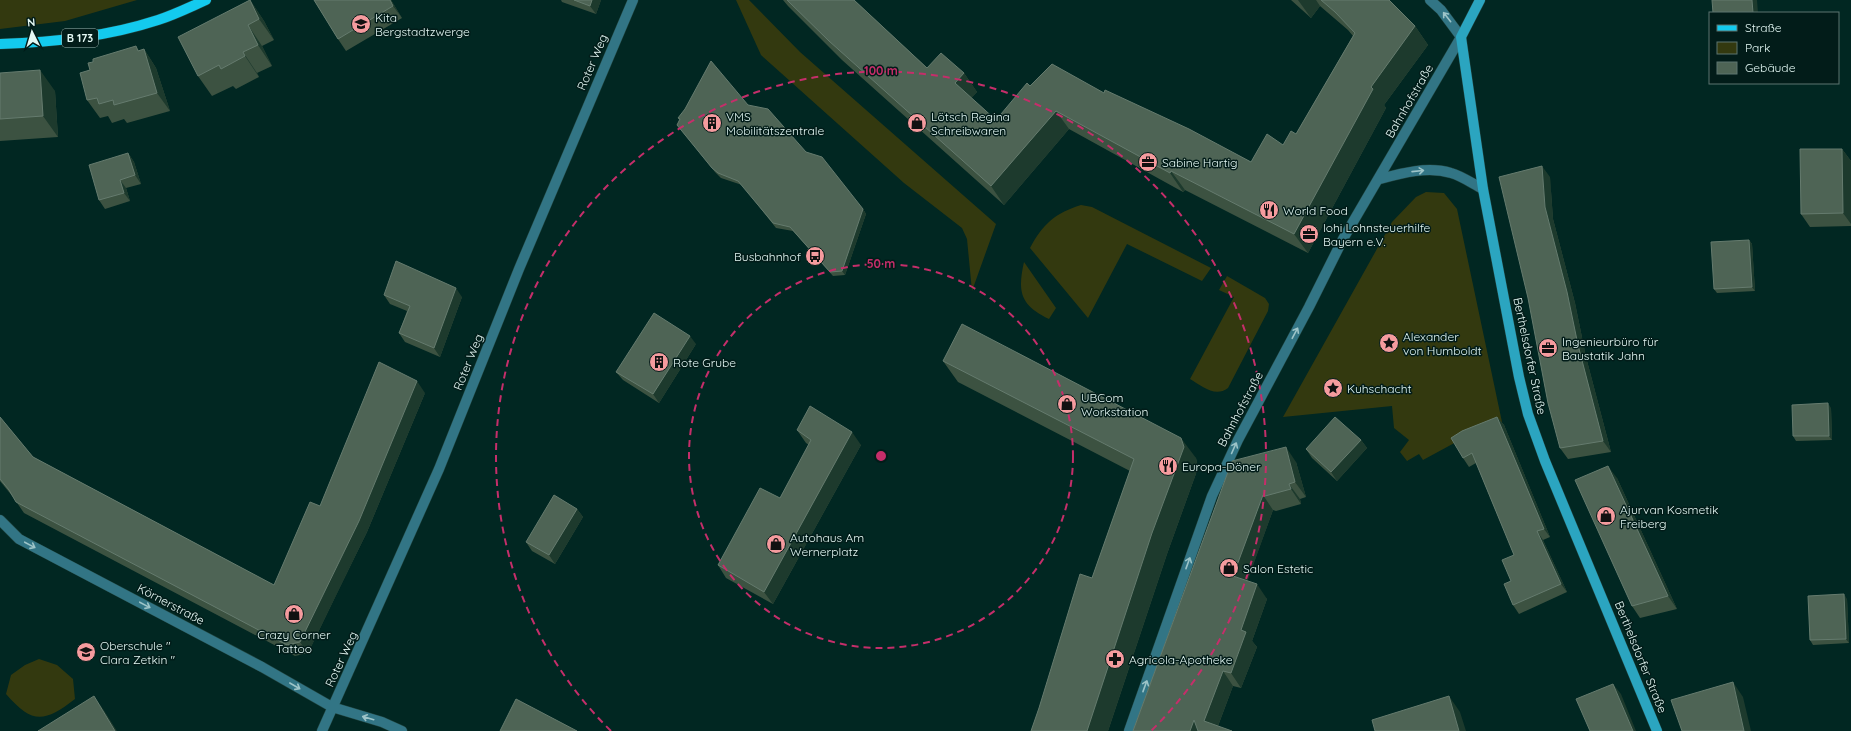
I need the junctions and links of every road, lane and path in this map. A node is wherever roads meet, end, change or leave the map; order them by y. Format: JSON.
{"nodes":[{"id":1,"x":206,"y":0,"type":"edge"},
{"id":2,"x":633,"y":0,"type":"edge"},
{"id":3,"x":1430,"y":0,"type":"edge"},
{"id":4,"x":1480,"y":0,"type":"edge"},
{"id":5,"x":1461,"y":37,"type":"junction"},
{"id":6,"x":0,"y":44,"type":"edge"},
{"id":7,"x":1380,"y":179,"type":"junction"},
{"id":8,"x":1482,"y":189,"type":"junction"},
{"id":9,"x":0,"y":520,"type":"edge"},
{"id":10,"x":332,"y":707,"type":"junction"},
{"id":11,"x":322,"y":731,"type":"edge"},
{"id":12,"x":402,"y":731,"type":"edge"},
{"id":13,"x":1129,"y":731,"type":"edge"},
{"id":14,"x":1657,"y":731,"type":"edge"}],
"edges":[{"from":1,"to":6,"type":"main road","number":"B 173"},
{"from":2,"to":10,"type":"street","name":"Roter Weg"},
{"from":5,"to":3,"type":"street","one_way":true},
{"from":4,"to":5,"type":"street"},
{"from":5,"to":7,"type":"street","name":"Bahnhofstraße"},
{"from":5,"to":8,"type":"street","name":"Berthelsdorfer Straße"},
{"from":7,"to":8,"type":"street","one_way":true},
{"from":13,"to":7,"type":"street","name":"Bahnhofstraße","one_way":true},
{"from":8,"to":14,"type":"street","name":"Berthelsdorfer Straße"},
{"from":9,"to":10,"type":"street","name":"Körnerstraße","one_way":true},
{"from":10,"to":11,"type":"street","name":"Roter Weg"},
{"from":12,"to":10,"type":"street","name":"Körnerstraße","one_way":true}]}
